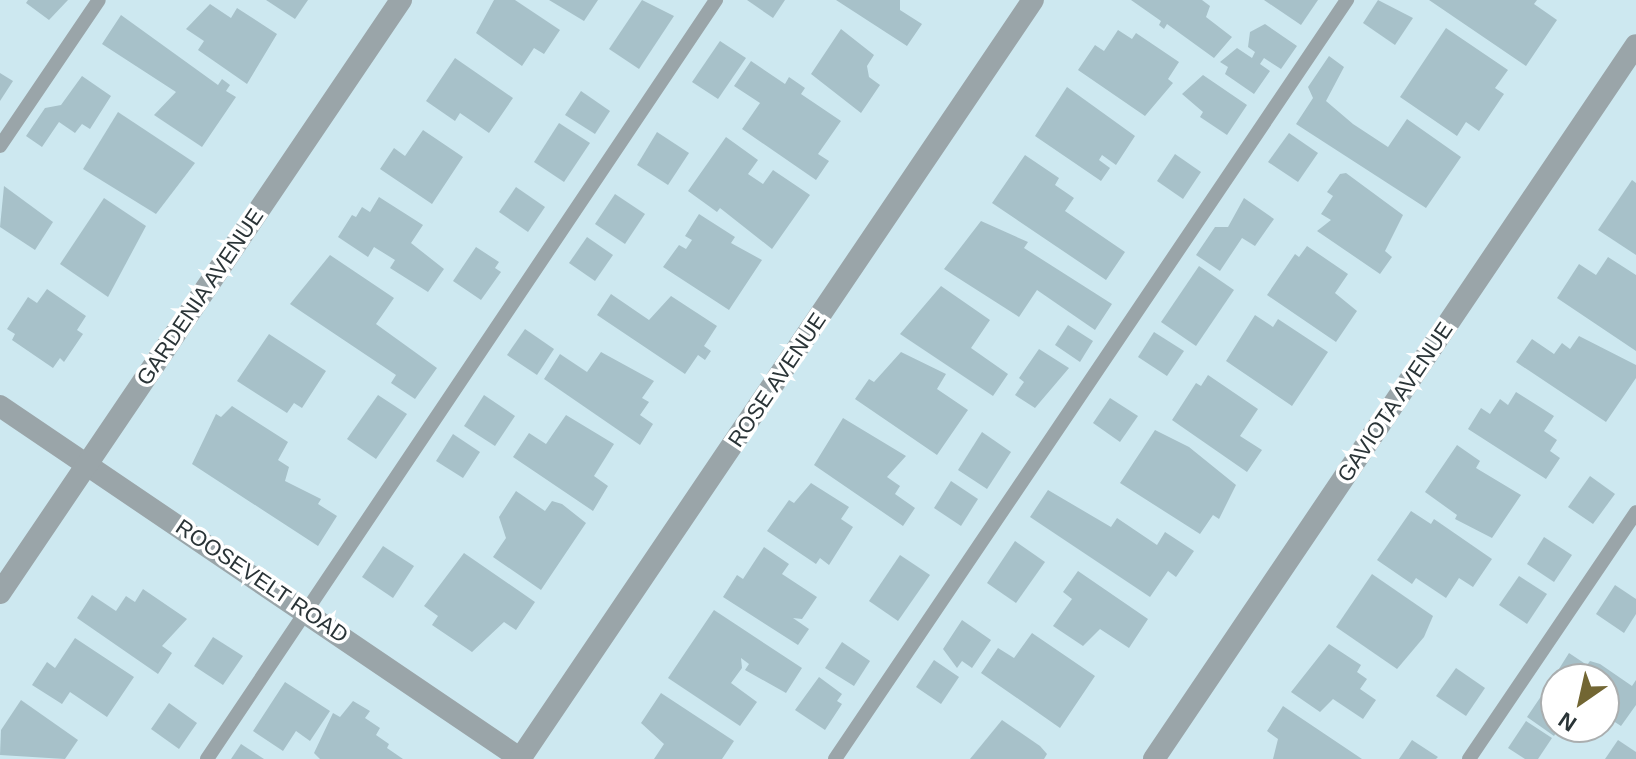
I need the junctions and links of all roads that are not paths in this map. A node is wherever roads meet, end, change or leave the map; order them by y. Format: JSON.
{"nodes":[{"id":1,"x":99,"y":0,"type":"edge"},
{"id":2,"x":401,"y":0,"type":"edge"},
{"id":3,"x":716,"y":0,"type":"edge"},
{"id":4,"x":1033,"y":0,"type":"edge"},
{"id":5,"x":1347,"y":0,"type":"edge"},
{"id":6,"x":1636,"y":45,"type":"edge"},
{"id":7,"x":0,"y":146,"type":"edge"},
{"id":8,"x":0,"y":406,"type":"edge"},
{"id":9,"x":86,"y":465,"type":"junction"},
{"id":10,"x":1636,"y":512,"type":"edge"},
{"id":11,"x":0,"y":593,"type":"edge"},
{"id":12,"x":307,"y":611,"type":"junction"},
{"id":13,"x":207,"y":759,"type":"edge"},
{"id":14,"x":521,"y":759,"type":"edge"},
{"id":15,"x":835,"y":759,"type":"edge"},
{"id":16,"x":1154,"y":759,"type":"edge"},
{"id":17,"x":1469,"y":759,"type":"edge"}],
"edges":[{"from":1,"to":7,"type":"lane"},
{"from":2,"to":9,"type":"street","name":"GARDENIA AVENUE"},
{"from":3,"to":12,"type":"lane"},
{"from":4,"to":14,"type":"street","name":"ROSE AVENUE"},
{"from":5,"to":15,"type":"lane"},
{"from":6,"to":16,"type":"street","name":"GAVIOTA AVENUE"},
{"from":8,"to":9,"type":"street","name":"ROOSEVELT ROAD"},
{"from":9,"to":11,"type":"street","name":"GARDENIA AVENUE"},
{"from":9,"to":12,"type":"street","name":"ROOSEVELT ROAD"},
{"from":10,"to":17,"type":"lane"},
{"from":12,"to":13,"type":"lane"},
{"from":12,"to":14,"type":"street","name":"ROOSEVELT ROAD"}]}
